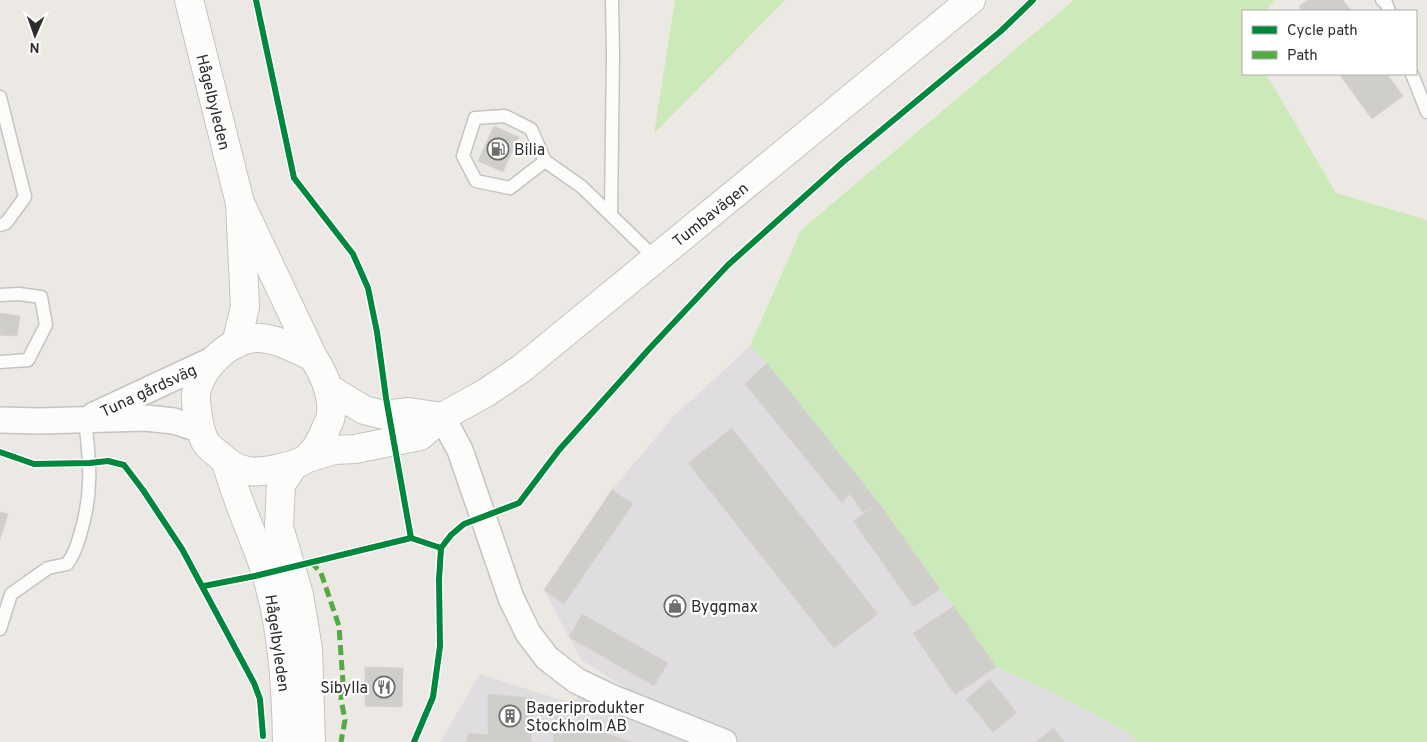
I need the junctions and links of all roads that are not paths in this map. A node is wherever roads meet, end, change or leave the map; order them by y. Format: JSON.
{"nodes":[{"id":1,"x":188,"y":0,"type":"edge"},
{"id":2,"x":612,"y":0,"type":"edge"},
{"id":3,"x":970,"y":0,"type":"edge"},
{"id":4,"x":1412,"y":75,"type":"edge"},
{"id":5,"x":0,"y":97,"type":"edge"},
{"id":6,"x":1427,"y":112,"type":"edge"},
{"id":7,"x":546,"y":161,"type":"junction"},
{"id":8,"x":240,"y":203,"type":"junction"},
{"id":9,"x":611,"y":214,"type":"junction"},
{"id":10,"x":0,"y":225,"type":"edge"},
{"id":11,"x":656,"y":259,"type":"junction"},
{"id":12,"x":0,"y":295,"type":"edge"},
{"id":13,"x":236,"y":344,"type":"junction"},
{"id":14,"x":314,"y":357,"type":"junction"},
{"id":15,"x":212,"y":360,"type":"junction"},
{"id":16,"x":0,"y":362,"type":"edge"},
{"id":17,"x":328,"y":388,"type":"junction"},
{"id":18,"x":442,"y":417,"type":"junction"},
{"id":19,"x":84,"y":419,"type":"junction"},
{"id":20,"x":0,"y":420,"type":"edge"},
{"id":21,"x":201,"y":430,"type":"junction"},
{"id":22,"x":355,"y":449,"type":"junction"},
{"id":23,"x":301,"y":461,"type":"junction"},
{"id":24,"x":226,"y":462,"type":"junction"},
{"id":25,"x":282,"y":539,"type":"junction"},
{"id":26,"x":0,"y":629,"type":"edge"},
{"id":27,"x":287,"y":742,"type":"edge"},
{"id":28,"x":311,"y":742,"type":"edge"},
{"id":29,"x":724,"y":742,"type":"edge"}],
"edges":[{"from":1,"to":8,"type":"main road","name":"Hågelbyleden"},
{"from":2,"to":9,"type":"lane"},
{"from":3,"to":11,"type":"main road","name":"Tumbavägen"},
{"from":4,"to":6,"type":"lane"},
{"from":5,"to":10,"type":"lane"},
{"from":7,"to":7,"type":"lane"},
{"from":7,"to":9,"type":"lane"},
{"from":8,"to":13,"type":"main road","name":"Hågelbyleden"},
{"from":8,"to":14,"type":"main road","name":"Hågelbyleden"},
{"from":9,"to":11,"type":"lane"},
{"from":11,"to":18,"type":"main road","name":"Tumbavägen"},
{"from":12,"to":16,"type":"lane"},
{"from":13,"to":14,"type":"main road"},
{"from":13,"to":15,"type":"main road"},
{"from":14,"to":17,"type":"main road"},
{"from":15,"to":19,"type":"street","name":"Tuna gårdsväg"},
{"from":15,"to":21,"type":"main road"},
{"from":17,"to":18,"type":"main road"},
{"from":17,"to":23,"type":"main road"},
{"from":18,"to":22,"type":"main road","name":"Tumbavägen"},
{"from":18,"to":29,"type":"street"},
{"from":19,"to":20,"type":"street","name":"Tuna gårdsväg"},
{"from":19,"to":21,"type":"street","name":"Tuna gårdsväg"},
{"from":19,"to":26,"type":"lane"},
{"from":21,"to":24,"type":"main road"},
{"from":22,"to":23,"type":"main road","name":"Tumbavägen"},
{"from":22,"to":25,"type":"main road","name":"Tumbavägen"},
{"from":23,"to":24,"type":"main road"},
{"from":23,"to":25,"type":"main road","name":"Hågelbyleden"},
{"from":24,"to":27,"type":"main road","name":"Hågelbyleden"},
{"from":25,"to":28,"type":"main road","name":"Hågelbyleden"}]}
